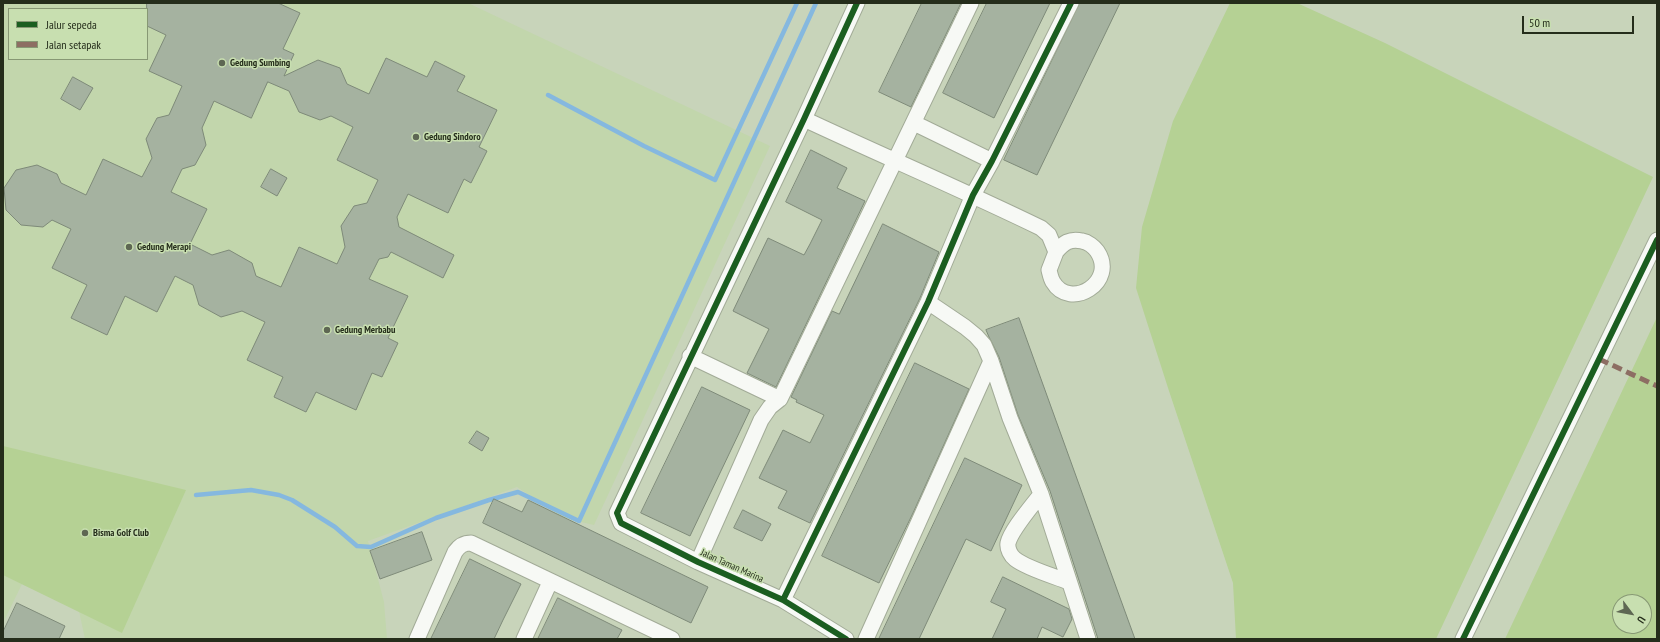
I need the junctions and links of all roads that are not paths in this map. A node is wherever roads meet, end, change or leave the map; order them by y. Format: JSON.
{"nodes":[{"id":1,"x":857,"y":3,"type":"edge"},
{"id":2,"x":971,"y":3,"type":"edge"},
{"id":3,"x":1071,"y":3,"type":"edge"},
{"id":4,"x":804,"y":119,"type":"junction"},
{"id":5,"x":914,"y":123,"type":"junction"},
{"id":6,"x":992,"y":161,"type":"junction"},
{"id":7,"x":896,"y":162,"type":"junction"},
{"id":8,"x":973,"y":195,"type":"junction"},
{"id":9,"x":1657,"y":240,"type":"edge"},
{"id":10,"x":1056,"y":252,"type":"dead end"},
{"id":11,"x":928,"y":302,"type":"junction"},
{"id":12,"x":690,"y":356,"type":"junction"},
{"id":13,"x":991,"y":361,"type":"junction"},
{"id":14,"x":780,"y":399,"type":"junction"},
{"id":15,"x":1041,"y":494,"type":"junction"},
{"id":16,"x":698,"y":562,"type":"junction"},
{"id":17,"x":550,"y":582,"type":"junction"},
{"id":18,"x":1069,"y":582,"type":"junction"},
{"id":19,"x":783,"y":600,"type":"junction"},
{"id":20,"x":647,"y":634,"type":"edge"},
{"id":21,"x":417,"y":639,"type":"edge"},
{"id":22,"x":524,"y":639,"type":"edge"},
{"id":23,"x":672,"y":639,"type":"edge"},
{"id":24,"x":846,"y":639,"type":"edge"},
{"id":25,"x":866,"y":639,"type":"edge"},
{"id":26,"x":1088,"y":639,"type":"edge"},
{"id":27,"x":1463,"y":639,"type":"edge"}],
"edges":[{"from":1,"to":4,"type":"street"},
{"from":2,"to":5,"type":"street"},
{"from":3,"to":6,"type":"street"},
{"from":4,"to":7,"type":"street"},
{"from":4,"to":12,"type":"street"},
{"from":5,"to":6,"type":"street"},
{"from":5,"to":7,"type":"street"},
{"from":6,"to":8,"type":"street"},
{"from":7,"to":8,"type":"street"},
{"from":7,"to":14,"type":"street"},
{"from":8,"to":10,"type":"street"},
{"from":8,"to":11,"type":"street"},
{"from":9,"to":27,"type":"street"},
{"from":11,"to":13,"type":"street"},
{"from":11,"to":19,"type":"street"},
{"from":12,"to":14,"type":"street"},
{"from":12,"to":16,"type":"street","name":"Jalan Taman Marina"},
{"from":13,"to":15,"type":"street"},
{"from":13,"to":25,"type":"street"},
{"from":14,"to":16,"type":"street"},
{"from":15,"to":18,"type":"street"},
{"from":15,"to":18,"type":"street"},
{"from":16,"to":19,"type":"street","name":"Jalan Taman Marina"},
{"from":17,"to":20,"type":"street"},
{"from":17,"to":21,"type":"street"},
{"from":17,"to":22,"type":"street"},
{"from":18,"to":26,"type":"street"},
{"from":19,"to":24,"type":"street","name":"Jalan Taman Marina"},
{"from":20,"to":23,"type":"street"}]}
